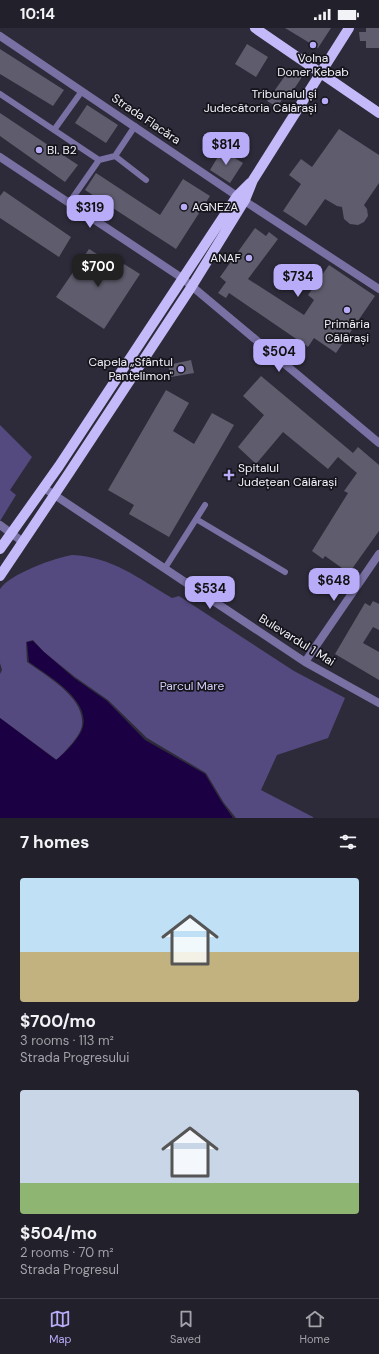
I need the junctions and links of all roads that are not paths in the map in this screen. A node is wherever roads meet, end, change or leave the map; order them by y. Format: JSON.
{"nodes":[{"id":1,"x":255,"y":28,"type":"edge"},
{"id":2,"x":349,"y":28,"type":"edge"},
{"id":3,"x":0,"y":36,"type":"edge"},
{"id":4,"x":321,"y":74,"type":"junction"},
{"id":5,"x":82,"y":91,"type":"junction"},
{"id":6,"x":0,"y":94,"type":"edge"},
{"id":7,"x":379,"y":113,"type":"edge"},
{"id":8,"x":135,"y":126,"type":"junction"},
{"id":9,"x":54,"y":130,"type":"junction"},
{"id":10,"x":115,"y":156,"type":"junction"},
{"id":11,"x":0,"y":157,"type":"edge"},
{"id":12,"x":99,"y":160,"type":"junction"},
{"id":13,"x":146,"y":180,"type":"dead end"},
{"id":14,"x":241,"y":198,"type":"junction"},
{"id":15,"x":69,"y":203,"type":"junction"},
{"id":16,"x":182,"y":278,"type":"junction"},
{"id":17,"x":192,"y":286,"type":"junction"},
{"id":18,"x":379,"y":289,"type":"edge"},
{"id":19,"x":379,"y":443,"type":"edge"},
{"id":20,"x":44,"y":488,"type":"junction"},
{"id":21,"x":55,"y":494,"type":"junction"},
{"id":22,"x":205,"y":505,"type":"dead end"},
{"id":23,"x":196,"y":519,"type":"junction"},
{"id":24,"x":0,"y":525,"type":"edge"},
{"id":25,"x":11,"y":534,"type":"junction"},
{"id":26,"x":23,"y":542,"type":"junction"},
{"id":27,"x":0,"y":550,"type":"edge"},
{"id":28,"x":379,"y":554,"type":"edge"},
{"id":29,"x":165,"y":568,"type":"junction"},
{"id":30,"x":284,"y":572,"type":"dead end"},
{"id":31,"x":0,"y":576,"type":"edge"},
{"id":32,"x":305,"y":662,"type":"junction"},
{"id":33,"x":379,"y":703,"type":"edge"}],
"edges":[{"from":1,"to":4,"type":"main road"},
{"from":2,"to":4,"type":"main road"},
{"from":3,"to":5,"type":"street","name":"Strada Flacăra"},
{"from":4,"to":7,"type":"main road"},
{"from":4,"to":14,"type":"main road"},
{"from":5,"to":8,"type":"street","name":"Strada Flacăra"},
{"from":5,"to":9,"type":"lane"},
{"from":6,"to":9,"type":"lane"},
{"from":8,"to":10,"type":"lane"},
{"from":8,"to":14,"type":"street","name":"Strada Flacăra"},
{"from":9,"to":12,"type":"lane"},
{"from":10,"to":12,"type":"lane"},
{"from":10,"to":13,"type":"lane"},
{"from":11,"to":15,"type":"street"},
{"from":12,"to":15,"type":"lane"},
{"from":14,"to":16,"type":"main road"},
{"from":14,"to":17,"type":"main road"},
{"from":14,"to":18,"type":"street","name":"Strada Flacăra"},
{"from":15,"to":16,"type":"street"},
{"from":16,"to":17,"type":"street"},
{"from":16,"to":20,"type":"main road"},
{"from":17,"to":19,"type":"street"},
{"from":17,"to":21,"type":"main road"},
{"from":20,"to":21,"type":"street","name":"Bulevardul 1 Mai"},
{"from":20,"to":25,"type":"main road"},
{"from":21,"to":26,"type":"main road"},
{"from":21,"to":29,"type":"street","name":"Bulevardul 1 Mai"},
{"from":22,"to":23,"type":"lane"},
{"from":23,"to":29,"type":"lane"},
{"from":23,"to":30,"type":"lane"},
{"from":24,"to":25,"type":"street"},
{"from":25,"to":26,"type":"street"},
{"from":25,"to":27,"type":"main road"},
{"from":26,"to":31,"type":"main road"},
{"from":28,"to":32,"type":"street"},
{"from":29,"to":32,"type":"street","name":"Bulevardul 1 Mai"},
{"from":32,"to":33,"type":"street","name":"Bulevardul 1 Mai"}]}
